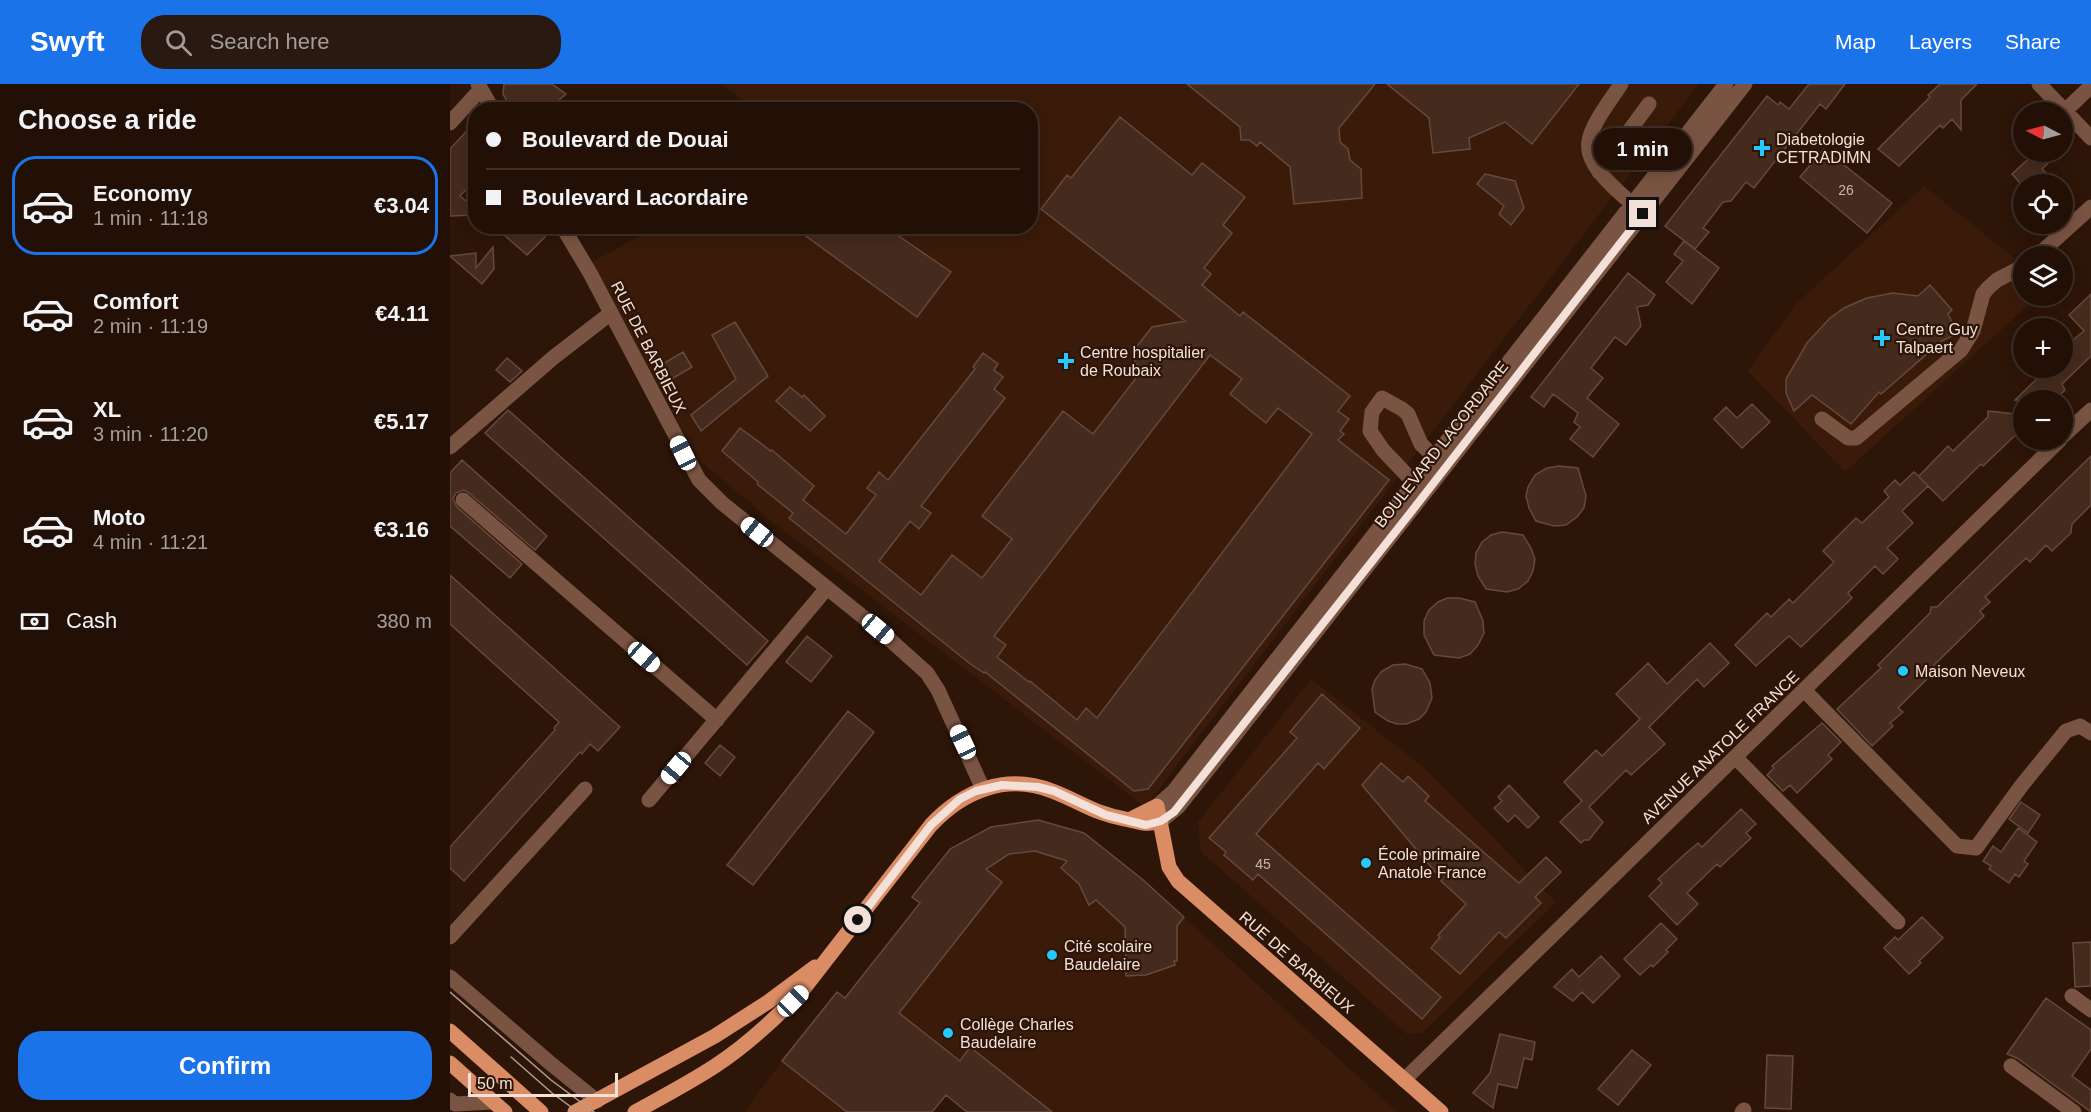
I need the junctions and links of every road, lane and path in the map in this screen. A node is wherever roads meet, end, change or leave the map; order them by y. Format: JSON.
{"nodes":[{"id":1,"x":1621,"y":84,"type":"edge"},
{"id":2,"x":1726,"y":84,"type":"edge"},
{"id":3,"x":1745,"y":84,"type":"edge"},
{"id":4,"x":2039,"y":84,"type":"edge"},
{"id":5,"x":479,"y":86,"type":"edge"},
{"id":6,"x":2091,"y":86,"type":"edge"},
{"id":7,"x":488,"y":102,"type":"edge"},
{"id":8,"x":2056,"y":102,"type":"edge"},
{"id":9,"x":2073,"y":103,"type":"edge"},
{"id":10,"x":1648,"y":104,"type":"dead end"},
{"id":11,"x":2073,"y":119,"type":"edge"},
{"id":12,"x":450,"y":123,"type":"edge"},
{"id":13,"x":2091,"y":138,"type":"edge"},
{"id":14,"x":1599,"y":172,"type":"junction"},
{"id":15,"x":2091,"y":207,"type":"edge"},
{"id":16,"x":1638,"y":209,"type":"junction"},
{"id":17,"x":567,"y":234,"type":"edge"},
{"id":18,"x":2048,"y":246,"type":"edge"},
{"id":19,"x":2013,"y":272,"type":"edge"},
{"id":20,"x":611,"y":313,"type":"junction"},
{"id":21,"x":2091,"y":410,"type":"edge"},
{"id":22,"x":1822,"y":419,"type":"dead end"},
{"id":23,"x":2073,"y":427,"type":"edge"},
{"id":24,"x":450,"y":447,"type":"edge"},
{"id":25,"x":2049,"y":450,"type":"edge"},
{"id":26,"x":1440,"y":462,"type":"junction"},
{"id":27,"x":1420,"y":488,"type":"junction"},
{"id":28,"x":463,"y":500,"type":"dead end"},
{"id":29,"x":827,"y":588,"type":"junction"},
{"id":30,"x":1804,"y":690,"type":"junction"},
{"id":31,"x":717,"y":720,"type":"junction"},
{"id":32,"x":2091,"y":733,"type":"edge"},
{"id":33,"x":1736,"y":757,"type":"junction"},
{"id":34,"x":585,"y":789,"type":"dead end"},
{"id":35,"x":983,"y":789,"type":"junction"},
{"id":36,"x":649,"y":800,"type":"dead end"},
{"id":37,"x":1159,"y":814,"type":"junction"},
{"id":38,"x":1898,"y":922,"type":"dead end"},
{"id":39,"x":450,"y":937,"type":"edge"},
{"id":40,"x":831,"y":954,"type":"junction"},
{"id":41,"x":450,"y":977,"type":"edge"},
{"id":42,"x":2072,"y":996,"type":"dead end"},
{"id":43,"x":2091,"y":1010,"type":"edge"},
{"id":44,"x":450,"y":1031,"type":"edge"},
{"id":45,"x":450,"y":1063,"type":"edge"},
{"id":46,"x":2012,"y":1066,"type":"dead end"},
{"id":47,"x":1404,"y":1080,"type":"junction"},
{"id":48,"x":450,"y":1100,"type":"edge"},
{"id":49,"x":597,"y":1101,"type":"junction"},
{"id":50,"x":499,"y":1107,"type":"edge"},
{"id":51,"x":541,"y":1112,"type":"edge"},
{"id":52,"x":575,"y":1112,"type":"edge"},
{"id":53,"x":635,"y":1112,"type":"edge"},
{"id":54,"x":1441,"y":1112,"type":"edge"},
{"id":55,"x":2074,"y":1112,"type":"edge"}],
"edges":[{"from":1,"to":14,"type":"street"},
{"from":2,"to":16,"type":"street","name":"BOULEVARD LACORDAIRE"},
{"from":3,"to":16,"type":"street","name":"BOULEVARD LACORDAIRE"},
{"from":4,"to":8,"type":"street"},
{"from":5,"to":7,"type":"street"},
{"from":5,"to":12,"type":"street"},
{"from":6,"to":9,"type":"street"},
{"from":10,"to":14,"type":"street"},
{"from":11,"to":13,"type":"street"},
{"from":14,"to":16,"type":"street"},
{"from":15,"to":18,"type":"street"},
{"from":16,"to":26,"type":"street","name":"BOULEVARD LACORDAIRE"},
{"from":17,"to":20,"type":"street","name":"RUE DE BARBIEUX"},
{"from":19,"to":22,"type":"street"},
{"from":20,"to":24,"type":"street"},
{"from":20,"to":29,"type":"street","name":"RUE DE BARBIEUX"},
{"from":21,"to":23,"type":"street","name":"AVENUE ANATOLE FRANCE"},
{"from":25,"to":30,"type":"street","name":"AVENUE ANATOLE FRANCE"},
{"from":26,"to":27,"type":"street","name":"BOULEVARD LACORDAIRE"},
{"from":26,"to":27,"type":"street"},
{"from":27,"to":37,"type":"street","name":"BOULEVARD LACORDAIRE"},
{"from":28,"to":31,"type":"street"},
{"from":29,"to":31,"type":"street"},
{"from":29,"to":35,"type":"street","name":"RUE DE BARBIEUX"},
{"from":30,"to":32,"type":"street"},
{"from":30,"to":33,"type":"street","name":"AVENUE ANATOLE FRANCE"},
{"from":31,"to":36,"type":"street"},
{"from":33,"to":38,"type":"street"},
{"from":33,"to":47,"type":"street","name":"AVENUE ANATOLE FRANCE"},
{"from":34,"to":39,"type":"street"},
{"from":35,"to":37,"type":"main road"},
{"from":35,"to":40,"type":"main road"},
{"from":37,"to":47,"type":"main road","name":"RUE DE BARBIEUX"},
{"from":40,"to":49,"type":"main road"},
{"from":40,"to":53,"type":"main road"},
{"from":41,"to":49,"type":"street"},
{"from":42,"to":43,"type":"street"},
{"from":44,"to":51,"type":"main road"},
{"from":45,"to":50,"type":"main road"},
{"from":46,"to":55,"type":"street"},
{"from":47,"to":54,"type":"main road","name":"RUE DE BARBIEUX"},
{"from":48,"to":50,"type":"street"},
{"from":49,"to":52,"type":"main road"}]}
